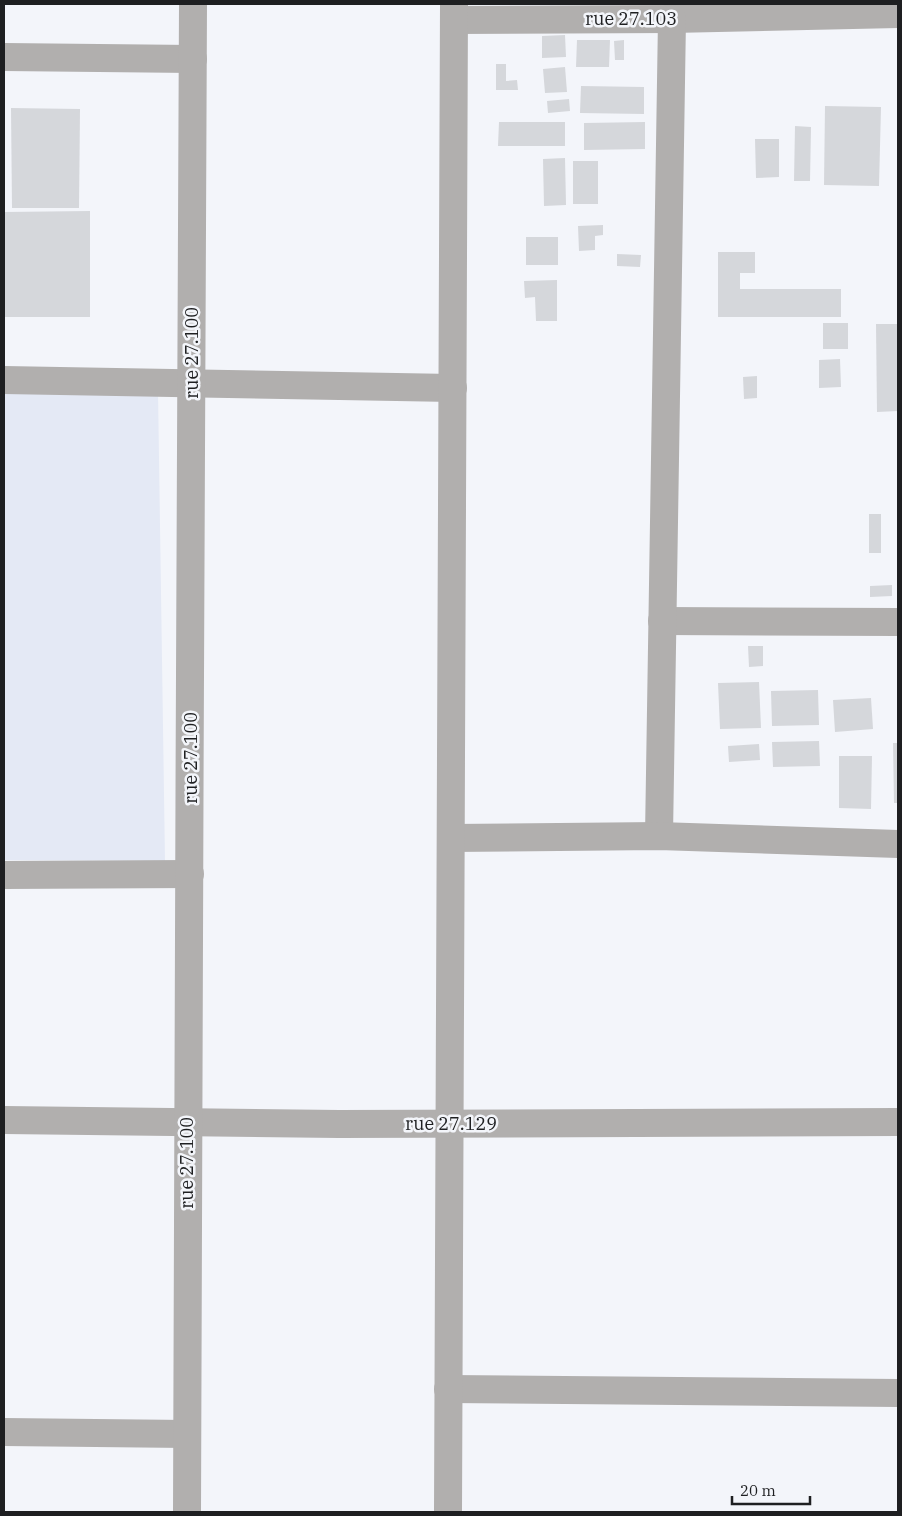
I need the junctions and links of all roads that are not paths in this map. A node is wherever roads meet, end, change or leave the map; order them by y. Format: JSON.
{"nodes":[{"id":1,"x":193,"y":4,"type":"edge"},
{"id":2,"x":454,"y":12,"type":"edge"},
{"id":3,"x":898,"y":14,"type":"edge"},
{"id":4,"x":672,"y":19,"type":"junction"},
{"id":5,"x":4,"y":57,"type":"edge"},
{"id":6,"x":193,"y":59,"type":"junction"},
{"id":7,"x":4,"y":380,"type":"edge"},
{"id":8,"x":192,"y":382,"type":"junction"},
{"id":9,"x":453,"y":388,"type":"junction"},
{"id":10,"x":662,"y":622,"type":"junction"},
{"id":11,"x":898,"y":622,"type":"edge"},
{"id":12,"x":658,"y":836,"type":"junction"},
{"id":13,"x":451,"y":838,"type":"junction"},
{"id":14,"x":898,"y":844,"type":"edge"},
{"id":15,"x":190,"y":874,"type":"junction"},
{"id":16,"x":4,"y":875,"type":"edge"},
{"id":17,"x":4,"y":1120,"type":"edge"},
{"id":18,"x":187,"y":1122,"type":"junction"},
{"id":19,"x":898,"y":1122,"type":"edge"},
{"id":20,"x":450,"y":1124,"type":"junction"},
{"id":21,"x":448,"y":1389,"type":"junction"},
{"id":22,"x":898,"y":1393,"type":"edge"},
{"id":23,"x":4,"y":1432,"type":"edge"},
{"id":24,"x":187,"y":1434,"type":"junction"},
{"id":25,"x":187,"y":1512,"type":"edge"},
{"id":26,"x":448,"y":1512,"type":"edge"}],
"edges":[{"from":1,"to":6,"type":"street","name":"rue 27.100"},
{"from":2,"to":4,"type":"street","name":"rue 27.103"},
{"from":2,"to":9,"type":"street"},
{"from":3,"to":4,"type":"street","name":"rue 27.103"},
{"from":4,"to":10,"type":"street"},
{"from":5,"to":6,"type":"street"},
{"from":6,"to":8,"type":"street","name":"rue 27.100"},
{"from":7,"to":8,"type":"street"},
{"from":8,"to":9,"type":"street"},
{"from":8,"to":15,"type":"street","name":"rue 27.100"},
{"from":9,"to":13,"type":"street"},
{"from":10,"to":11,"type":"street"},
{"from":10,"to":12,"type":"street"},
{"from":12,"to":13,"type":"street"},
{"from":12,"to":14,"type":"street"},
{"from":13,"to":20,"type":"street"},
{"from":15,"to":16,"type":"street"},
{"from":15,"to":18,"type":"street","name":"rue 27.100"},
{"from":17,"to":18,"type":"street","name":"rue 27.129"},
{"from":18,"to":20,"type":"street","name":"rue 27.129"},
{"from":18,"to":24,"type":"street","name":"rue 27.100"},
{"from":19,"to":20,"type":"street","name":"rue 27.129"},
{"from":20,"to":21,"type":"street"},
{"from":21,"to":22,"type":"street"},
{"from":21,"to":26,"type":"street"},
{"from":23,"to":24,"type":"street"},
{"from":24,"to":25,"type":"street","name":"rue 27.100"}]}
